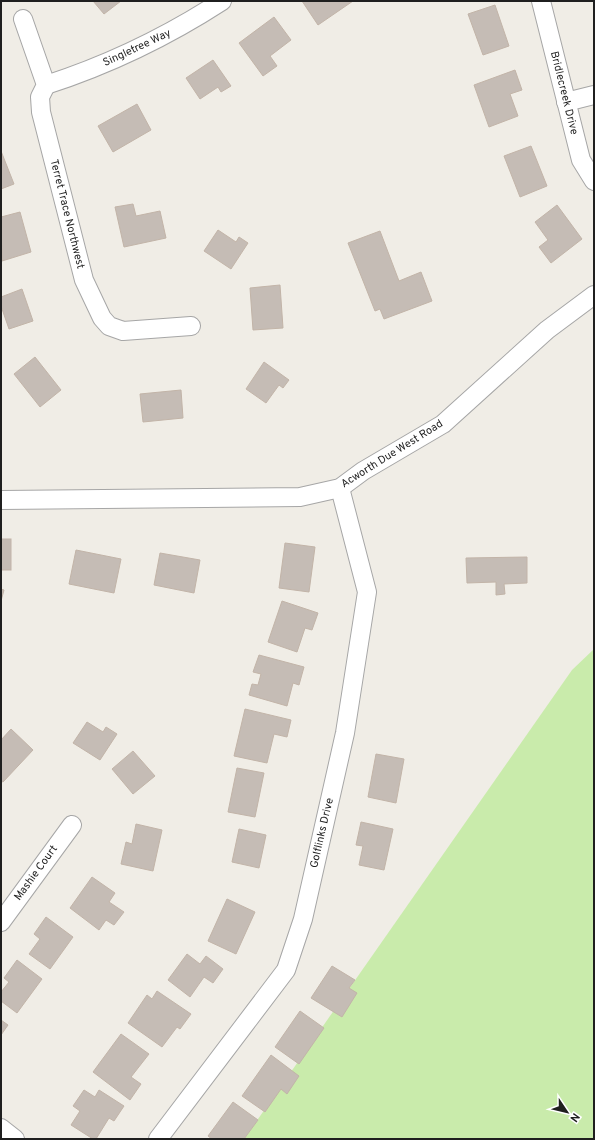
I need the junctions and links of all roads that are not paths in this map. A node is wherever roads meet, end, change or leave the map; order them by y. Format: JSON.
{"nodes":[{"id":1,"x":222,"y":1,"type":"edge"},
{"id":2,"x":542,"y":1,"type":"edge"},
{"id":3,"x":23,"y":19,"type":"dead end"},
{"id":4,"x":46,"y":85,"type":"junction"},
{"id":5,"x":594,"y":95,"type":"edge"},
{"id":6,"x":566,"y":102,"type":"junction"},
{"id":7,"x":594,"y":182,"type":"edge"},
{"id":8,"x":594,"y":295,"type":"edge"},
{"id":9,"x":191,"y":326,"type":"dead end"},
{"id":10,"x":340,"y":488,"type":"junction"},
{"id":11,"x":1,"y":500,"type":"edge"},
{"id":12,"x":72,"y":825,"type":"dead end"},
{"id":13,"x":1,"y":922,"type":"edge"},
{"id":14,"x":1,"y":1128,"type":"edge"},
{"id":15,"x":15,"y":1139,"type":"edge"},
{"id":16,"x":158,"y":1139,"type":"edge"}],
"edges":[{"from":1,"to":4,"type":"street","name":"Singletree Way"},
{"from":2,"to":6,"type":"street","name":"Bridlecreek Drive"},
{"from":3,"to":4,"type":"street"},
{"from":4,"to":9,"type":"street","name":"Terret Trace Northwest"},
{"from":5,"to":6,"type":"street"},
{"from":6,"to":7,"type":"street","name":"Bridlecreek Drive"},
{"from":8,"to":10,"type":"street","name":"Acworth Due West Road"},
{"from":10,"to":11,"type":"street","name":"Acworth Due West Road"},
{"from":10,"to":16,"type":"street","name":"Golflinks Drive"},
{"from":12,"to":13,"type":"street","name":"Mashie Court"},
{"from":14,"to":15,"type":"street"}]}
